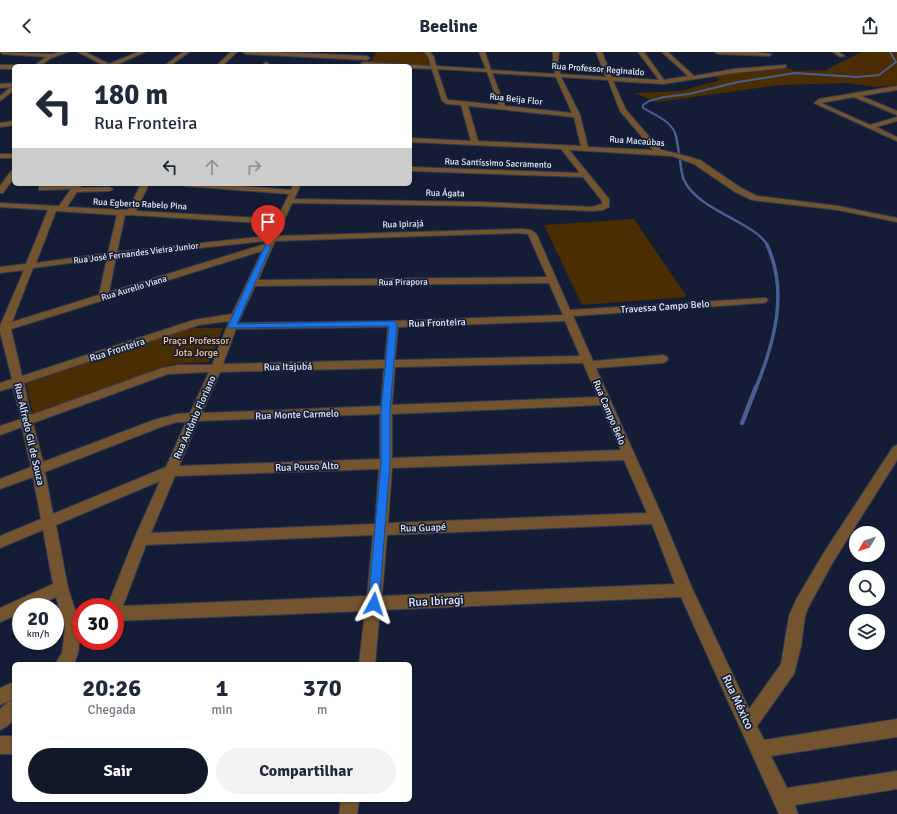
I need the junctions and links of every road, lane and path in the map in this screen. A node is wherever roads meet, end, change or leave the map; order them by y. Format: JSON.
{"nodes":[{"id":1,"x":2,"y":52,"type":"edge"},
{"id":2,"x":64,"y":52,"type":"edge"},
{"id":3,"x":81,"y":52,"type":"edge"},
{"id":4,"x":142,"y":52,"type":"edge"},
{"id":5,"x":186,"y":52,"type":"edge"},
{"id":6,"x":234,"y":52,"type":"edge"},
{"id":7,"x":246,"y":52,"type":"edge"},
{"id":8,"x":370,"y":52,"type":"edge"},
{"id":9,"x":427,"y":52,"type":"edge"},
{"id":10,"x":482,"y":52,"type":"edge"},
{"id":11,"x":556,"y":52,"type":"edge"},
{"id":12,"x":599,"y":52,"type":"edge"},
{"id":13,"x":641,"y":52,"type":"edge"},
{"id":14,"x":665,"y":52,"type":"edge"},
{"id":15,"x":713,"y":52,"type":"edge"},
{"id":16,"x":836,"y":52,"type":"edge"},
{"id":17,"x":98,"y":53,"type":"edge"},
{"id":18,"x":299,"y":54,"type":"edge"},
{"id":19,"x":718,"y":54,"type":"edge"},
{"id":20,"x":769,"y":54,"type":"edge"},
{"id":21,"x":52,"y":56,"type":"junction"},
{"id":22,"x":88,"y":56,"type":"junction"},
{"id":23,"x":842,"y":56,"type":"dead end"},
{"id":24,"x":367,"y":58,"type":"junction"},
{"id":25,"x":779,"y":61,"type":"dead end"},
{"id":26,"x":40,"y":64,"type":"edge"},
{"id":27,"x":105,"y":64,"type":"edge"},
{"id":28,"x":114,"y":64,"type":"edge"},
{"id":29,"x":170,"y":64,"type":"edge"},
{"id":30,"x":221,"y":64,"type":"edge"},
{"id":31,"x":364,"y":64,"type":"edge"},
{"id":32,"x":412,"y":66,"type":"edge"},
{"id":33,"x":729,"y":66,"type":"dead end"},
{"id":34,"x":0,"y":67,"type":"edge"},
{"id":35,"x":12,"y":67,"type":"edge"},
{"id":36,"x":434,"y":67,"type":"junction"},
{"id":37,"x":489,"y":71,"type":"junction"},
{"id":38,"x":734,"y":71,"type":"junction"},
{"id":39,"x":557,"y":76,"type":"junction"},
{"id":40,"x":692,"y":78,"type":"junction"},
{"id":41,"x":610,"y":79,"type":"junction"},
{"id":42,"x":664,"y":82,"type":"junction"},
{"id":43,"x":0,"y":86,"type":"edge"},
{"id":44,"x":12,"y":86,"type":"edge"},
{"id":45,"x":12,"y":88,"type":"edge"},
{"id":46,"x":895,"y":89,"type":"edge"},
{"id":47,"x":7,"y":92,"type":"junction"},
{"id":48,"x":12,"y":92,"type":"edge"},
{"id":49,"x":854,"y":95,"type":"junction"},
{"id":50,"x":0,"y":99,"type":"edge"},
{"id":51,"x":464,"y":104,"type":"junction"},
{"id":52,"x":502,"y":106,"type":"junction"},
{"id":53,"x":897,"y":113,"type":"edge"},
{"id":54,"x":576,"y":115,"type":"junction"},
{"id":55,"x":897,"y":119,"type":"edge"},
{"id":56,"x":12,"y":124,"type":"edge"},
{"id":57,"x":0,"y":125,"type":"edge"},
{"id":58,"x":869,"y":127,"type":"junction"},
{"id":59,"x":897,"y":139,"type":"edge"},
{"id":60,"x":412,"y":140,"type":"edge"},
{"id":61,"x":475,"y":143,"type":"junction"},
{"id":62,"x":564,"y":147,"type":"junction"},
{"id":63,"x":584,"y":148,"type":"junction"},
{"id":64,"x":659,"y":152,"type":"junction"},
{"id":65,"x":0,"y":156,"type":"edge"},
{"id":66,"x":12,"y":156,"type":"edge"},
{"id":67,"x":412,"y":169,"type":"edge"},
{"id":68,"x":586,"y":175,"type":"junction"},
{"id":69,"x":12,"y":176,"type":"edge"},
{"id":70,"x":144,"y":186,"type":"edge"},
{"id":71,"x":242,"y":186,"type":"edge"},
{"id":72,"x":77,"y":187,"type":"edge"},
{"id":73,"x":42,"y":188,"type":"dead end"},
{"id":74,"x":295,"y":188,"type":"edge"},
{"id":75,"x":109,"y":189,"type":"dead end"},
{"id":76,"x":0,"y":191,"type":"edge"},
{"id":77,"x":289,"y":201,"type":"junction"},
{"id":78,"x":0,"y":205,"type":"edge"},
{"id":79,"x":57,"y":209,"type":"junction"},
{"id":80,"x":126,"y":213,"type":"junction"},
{"id":81,"x":897,"y":220,"type":"edge"},
{"id":82,"x":279,"y":222,"type":"junction"},
{"id":83,"x":533,"y":235,"type":"joint"},
{"id":84,"x":270,"y":242,"type":"junction"},
{"id":85,"x":113,"y":254,"type":"junction"},
{"id":86,"x":31,"y":266,"type":"junction"},
{"id":87,"x":0,"y":270,"type":"edge"},
{"id":88,"x":553,"y":280,"type":"junction"},
{"id":89,"x":252,"y":283,"type":"junction"},
{"id":90,"x":103,"y":298,"type":"junction"},
{"id":91,"x":763,"y":300,"type":"dead end"},
{"id":92,"x":568,"y":316,"type":"junction"},
{"id":93,"x":234,"y":322,"type":"junction"},
{"id":94,"x":393,"y":324,"type":"junction"},
{"id":95,"x":3,"y":328,"type":"edge"},
{"id":96,"x":663,"y":359,"type":"dead end"},
{"id":97,"x":589,"y":362,"type":"junction"},
{"id":98,"x":390,"y":364,"type":"junction"},
{"id":99,"x":216,"y":368,"type":"junction"},
{"id":100,"x":18,"y":381,"type":"junction"},
{"id":101,"x":0,"y":386,"type":"edge"},
{"id":102,"x":605,"y":401,"type":"junction"},
{"id":103,"x":386,"y":411,"type":"junction"},
{"id":104,"x":194,"y":417,"type":"junction"},
{"id":105,"x":27,"y":421,"type":"junction"},
{"id":106,"x":0,"y":431,"type":"edge"},
{"id":107,"x":897,"y":450,"type":"edge"},
{"id":108,"x":628,"y":455,"type":"junction"},
{"id":109,"x":386,"y":463,"type":"junction"},
{"id":110,"x":38,"y":469,"type":"junction"},
{"id":111,"x":170,"y":471,"type":"junction"},
{"id":112,"x":0,"y":484,"type":"edge"},
{"id":113,"x":656,"y":518,"type":"junction"},
{"id":114,"x":48,"y":522,"type":"junction"},
{"id":115,"x":381,"y":529,"type":"junction"},
{"id":116,"x":141,"y":539,"type":"junction"},
{"id":117,"x":0,"y":542,"type":"edge"},
{"id":118,"x":61,"y":588,"type":"junction"},
{"id":119,"x":685,"y":590,"type":"junction"},
{"id":120,"x":118,"y":598,"type":"edge"},
{"id":121,"x":374,"y":604,"type":"junction"},
{"id":122,"x":124,"y":614,"type":"edge"},
{"id":123,"x":0,"y":615,"type":"edge"},
{"id":124,"x":72,"y":615,"type":"edge"},
{"id":125,"x":72,"y":646,"type":"edge"},
{"id":126,"x":66,"y":662,"type":"edge"},
{"id":127,"x":366,"y":662,"type":"edge"},
{"id":128,"x":12,"y":691,"type":"edge"},
{"id":129,"x":0,"y":697,"type":"edge"},
{"id":130,"x":12,"y":710,"type":"edge"},
{"id":131,"x":0,"y":721,"type":"edge"},
{"id":132,"x":748,"y":725,"type":"junction"},
{"id":133,"x":897,"y":728,"type":"edge"},
{"id":134,"x":0,"y":745,"type":"edge"},
{"id":135,"x":12,"y":745,"type":"edge"},
{"id":136,"x":760,"y":749,"type":"junction"},
{"id":137,"x":896,"y":781,"type":"edge"},
{"id":138,"x":350,"y":802,"type":"edge"},
{"id":139,"x":785,"y":806,"type":"edge"},
{"id":140,"x":348,"y":814,"type":"edge"}],
"edges":[{"from":1,"to":21,"type":"street"},
{"from":2,"to":21,"type":"street"},
{"from":3,"to":22,"type":"street"},
{"from":4,"to":28,"type":"street"},
{"from":5,"to":29,"type":"street"},
{"from":6,"to":30,"type":"street"},
{"from":7,"to":18,"type":"street"},
{"from":8,"to":24,"type":"street"},
{"from":9,"to":36,"type":"street"},
{"from":10,"to":37,"type":"street"},
{"from":11,"to":39,"type":"street"},
{"from":12,"to":41,"type":"street"},
{"from":13,"to":42,"type":"street"},
{"from":14,"to":40,"type":"street"},
{"from":15,"to":19,"type":"street"},
{"from":16,"to":23,"type":"street"},
{"from":17,"to":22,"type":"street"},
{"from":18,"to":24,"type":"street"},
{"from":19,"to":20,"type":"street"},
{"from":21,"to":26,"type":"street"},
{"from":22,"to":27,"type":"street"},
{"from":24,"to":31,"type":"street"},
{"from":25,"to":38,"type":"street","name":"Rua Professor Reginaldo"},
{"from":32,"to":36,"type":"street","name":"Rua Professor Reginaldo"},
{"from":33,"to":38,"type":"street"},
{"from":34,"to":35,"type":"street"},
{"from":36,"to":37,"type":"street","name":"Rua Professor Reginaldo"},
{"from":36,"to":51,"type":"street","name":"Rua Beija Flor"},
{"from":37,"to":39,"type":"street","name":"Rua Professor Reginaldo"},
{"from":37,"to":52,"type":"street"},
{"from":38,"to":40,"type":"street","name":"Rua Professor Reginaldo"},
{"from":39,"to":41,"type":"street","name":"Rua Professor Reginaldo"},
{"from":39,"to":54,"type":"street"},
{"from":40,"to":42,"type":"street","name":"Rua Professor Reginaldo"},
{"from":41,"to":42,"type":"street","name":"Rua Professor Reginaldo"},
{"from":41,"to":64,"type":"street"},
{"from":43,"to":44,"type":"street"},
{"from":45,"to":47,"type":"street"},
{"from":46,"to":49,"type":"street"},
{"from":47,"to":48,"type":"street"},
{"from":47,"to":50,"type":"street"},
{"from":49,"to":53,"type":"street"},
{"from":49,"to":58,"type":"street"},
{"from":51,"to":52,"type":"street","name":"Rua Beija Flor"},
{"from":51,"to":61,"type":"street"},
{"from":52,"to":54,"type":"street","name":"Rua Beija Flor"},
{"from":54,"to":63,"type":"street"},
{"from":55,"to":58,"type":"street"},
{"from":56,"to":57,"type":"street"},
{"from":58,"to":59,"type":"street"},
{"from":60,"to":61,"type":"street","name":"Rua Macaúbas"},
{"from":61,"to":62,"type":"street","name":"Rua Macaúbas"},
{"from":62,"to":63,"type":"street","name":"Rua Macaúbas"},
{"from":62,"to":68,"type":"street"},
{"from":63,"to":64,"type":"street","name":"Rua Macaúbas"},
{"from":64,"to":81,"type":"street","name":"Rua Macaúbas"},
{"from":65,"to":66,"type":"street"},
{"from":67,"to":68,"type":"street","name":"Rua Santíssimo Sacramento"},
{"from":68,"to":77,"type":"street","name":"Rua Ágata"},
{"from":69,"to":76,"type":"street"},
{"from":70,"to":80,"type":"street"},
{"from":71,"to":74,"type":"street"},
{"from":72,"to":73,"type":"street"},
{"from":72,"to":75,"type":"street"},
{"from":72,"to":79,"type":"street"},
{"from":74,"to":77,"type":"street","name":"Rua Antônio Floriano"},
{"from":77,"to":82,"type":"street","name":"Rua Antônio Floriano"},
{"from":78,"to":79,"type":"street","name":"Rua Egberto Rabelo Pina"},
{"from":79,"to":80,"type":"street","name":"Rua Egberto Rabelo Pina"},
{"from":79,"to":86,"type":"street"},
{"from":80,"to":82,"type":"street","name":"Rua Egberto Rabelo Pina"},
{"from":80,"to":85,"type":"street"},
{"from":82,"to":84,"type":"street","name":"Rua Antônio Floriano"},
{"from":83,"to":84,"type":"street","name":"Rua Ipirajá"},
{"from":83,"to":88,"type":"street","name":"Rua Campo Belo"},
{"from":84,"to":85,"type":"street","name":"Rua José Fernandes Vieira Junior"},
{"from":84,"to":89,"type":"street","name":"Rua Antônio Floriano"},
{"from":84,"to":90,"type":"street","name":"Rua Aurelio Viana"},
{"from":85,"to":86,"type":"street","name":"Rua José Fernandes Vieira Junior"},
{"from":85,"to":90,"type":"street"},
{"from":86,"to":87,"type":"street","name":"Rua José Fernandes Vieira Junior"},
{"from":86,"to":95,"type":"street"},
{"from":88,"to":89,"type":"street","name":"Rua Pirapora"},
{"from":88,"to":92,"type":"street","name":"Rua Campo Belo"},
{"from":89,"to":93,"type":"street","name":"Rua Antônio Floriano"},
{"from":90,"to":95,"type":"street","name":"Rua Aurelio Viana"},
{"from":91,"to":92,"type":"street","name":"Travessa Campo Belo"},
{"from":92,"to":94,"type":"street","name":"Rua Fronteira"},
{"from":92,"to":97,"type":"street","name":"Rua Campo Belo"},
{"from":93,"to":94,"type":"street","name":"Rua Fronteira"},
{"from":93,"to":99,"type":"street","name":"Rua Antônio Floriano"},
{"from":93,"to":100,"type":"street","name":"Rua Fronteira"},
{"from":94,"to":98,"type":"street"},
{"from":95,"to":100,"type":"street","name":"Rua Alfredo Gil de Souza"},
{"from":96,"to":97,"type":"street","name":"Rua Itajubá"},
{"from":97,"to":98,"type":"street","name":"Rua Itajubá"},
{"from":97,"to":102,"type":"street","name":"Rua Campo Belo"},
{"from":98,"to":99,"type":"street","name":"Rua Itajubá"},
{"from":98,"to":103,"type":"street"},
{"from":99,"to":104,"type":"street","name":"Rua Antônio Floriano"},
{"from":99,"to":105,"type":"street","name":"Rua Itajubá"},
{"from":100,"to":101,"type":"street","name":"Rua Fronteira"},
{"from":100,"to":105,"type":"street","name":"Rua Alfredo Gil de Souza"},
{"from":102,"to":103,"type":"street","name":"Rua Monte Carmelo"},
{"from":102,"to":108,"type":"street","name":"Rua Campo Belo"},
{"from":103,"to":104,"type":"street","name":"Rua Monte Carmelo"},
{"from":103,"to":109,"type":"street"},
{"from":104,"to":110,"type":"street","name":"Rua Monte Carmelo"},
{"from":104,"to":111,"type":"street","name":"Rua Antônio Floriano"},
{"from":105,"to":106,"type":"street","name":"Rua Itajubá"},
{"from":105,"to":110,"type":"street","name":"Rua Alfredo Gil de Souza"},
{"from":107,"to":132,"type":"street"},
{"from":108,"to":109,"type":"street","name":"Rua Pouso Alto"},
{"from":108,"to":113,"type":"street","name":"Rua Campo Belo"},
{"from":109,"to":111,"type":"street","name":"Rua Pouso Alto"},
{"from":109,"to":115,"type":"street"},
{"from":110,"to":112,"type":"street","name":"Rua Monte Carmelo"},
{"from":110,"to":114,"type":"street","name":"Rua Alfredo Gil de Souza"},
{"from":111,"to":114,"type":"street","name":"Rua Pouso Alto"},
{"from":111,"to":116,"type":"street","name":"Rua Antônio Floriano"},
{"from":113,"to":115,"type":"street","name":"Rua Guapé"},
{"from":113,"to":119,"type":"street","name":"Rua Campo Belo"},
{"from":114,"to":117,"type":"street","name":"Rua Pouso Alto"},
{"from":114,"to":118,"type":"street","name":"Rua Alfredo Gil de Souza"},
{"from":115,"to":116,"type":"street","name":"Rua Guapé"},
{"from":115,"to":121,"type":"street"},
{"from":116,"to":120,"type":"street","name":"Rua Antônio Floriano"},
{"from":118,"to":123,"type":"street"},
{"from":118,"to":124,"type":"street","name":"Rua Alfredo Gil de Souza"},
{"from":119,"to":121,"type":"street","name":"Rua Ibiragi"},
{"from":119,"to":132,"type":"street","name":"Rua México"},
{"from":121,"to":122,"type":"street","name":"Rua Ibiragi"},
{"from":121,"to":127,"type":"street"},
{"from":125,"to":126,"type":"street","name":"Rua Alfredo Gil de Souza"},
{"from":128,"to":129,"type":"street"},
{"from":130,"to":131,"type":"street"},
{"from":132,"to":136,"type":"street","name":"Rua México"},
{"from":133,"to":136,"type":"street"},
{"from":134,"to":135,"type":"street"},
{"from":136,"to":139,"type":"street","name":"Rua México"},
{"from":137,"to":139,"type":"street"},
{"from":138,"to":140,"type":"street"}]}
